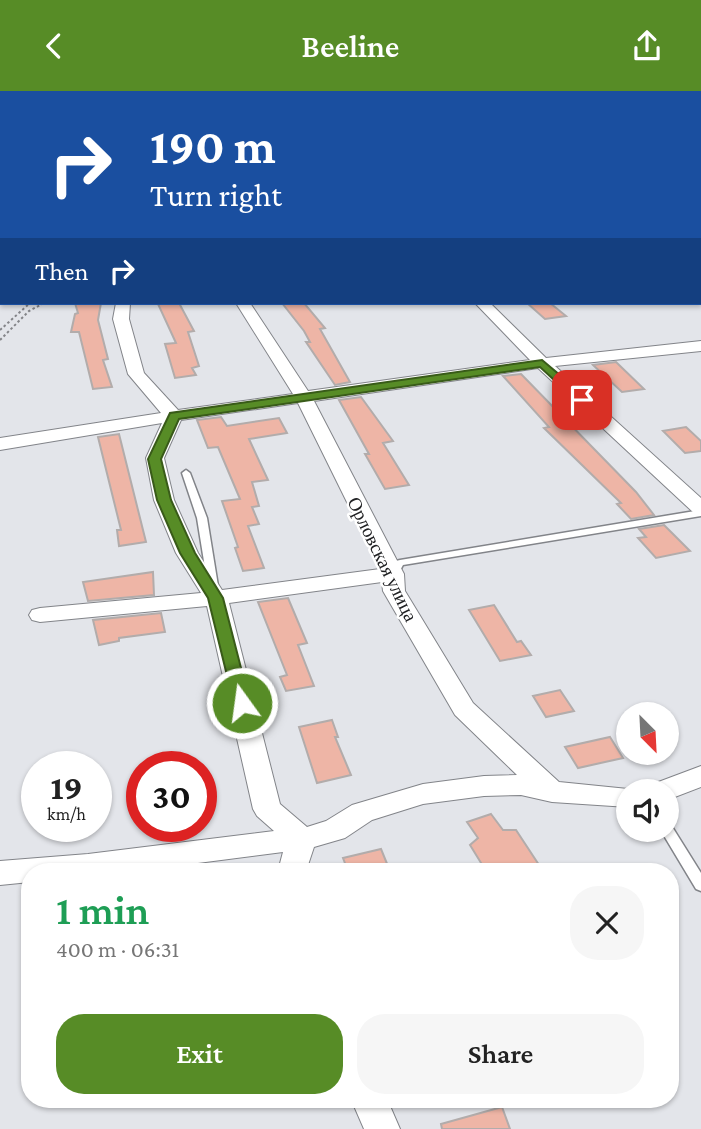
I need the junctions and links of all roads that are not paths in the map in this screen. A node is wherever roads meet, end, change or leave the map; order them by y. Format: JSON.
{"nodes":[{"id":1,"x":123,"y":305,"type":"edge"},
{"id":2,"x":244,"y":305,"type":"edge"},
{"id":3,"x":484,"y":305,"type":"edge"},
{"id":4,"x":701,"y":346,"type":"edge"},
{"id":5,"x":542,"y":363,"type":"junction"},
{"id":6,"x":304,"y":398,"type":"junction"},
{"id":7,"x":174,"y":416,"type":"junction"},
{"id":8,"x":0,"y":444,"type":"edge"},
{"id":9,"x":186,"y":473,"type":"dead end"},
{"id":10,"x":701,"y":511,"type":"edge"},
{"id":11,"x":393,"y":574,"type":"junction"},
{"id":12,"x":216,"y":598,"type":"junction"},
{"id":13,"x":40,"y":615,"type":"dead end"},
{"id":14,"x":701,"y":776,"type":"edge"},
{"id":15,"x":679,"y":785,"type":"edge"},
{"id":16,"x":552,"y":792,"type":"junction"},
{"id":17,"x":616,"y":796,"type":"edge"},
{"id":18,"x":302,"y":839,"type":"junction"},
{"id":19,"x":674,"y":842,"type":"edge"},
{"id":20,"x":112,"y":863,"type":"edge"},
{"id":21,"x":294,"y":863,"type":"edge"},
{"id":22,"x":21,"y":871,"type":"edge"},
{"id":23,"x":0,"y":873,"type":"edge"},
{"id":24,"x":701,"y":885,"type":"edge"},
{"id":25,"x":373,"y":1108,"type":"edge"},
{"id":26,"x":382,"y":1129,"type":"edge"}],
"edges":[{"from":1,"to":7,"type":"street"},
{"from":2,"to":6,"type":"street","name":"Орловская улица"},
{"from":3,"to":5,"type":"street"},
{"from":4,"to":5,"type":"street"},
{"from":5,"to":6,"type":"street"},
{"from":5,"to":10,"type":"street"},
{"from":6,"to":7,"type":"street"},
{"from":6,"to":11,"type":"street","name":"Орловская улица"},
{"from":7,"to":8,"type":"street"},
{"from":7,"to":12,"type":"street"},
{"from":9,"to":12,"type":"lane"},
{"from":10,"to":11,"type":"lane"},
{"from":11,"to":12,"type":"street"},
{"from":11,"to":16,"type":"street","name":"Орловская улица"},
{"from":12,"to":13,"type":"street"},
{"from":12,"to":18,"type":"street"},
{"from":14,"to":15,"type":"street"},
{"from":16,"to":17,"type":"street"},
{"from":16,"to":18,"type":"street"},
{"from":18,"to":20,"type":"street"},
{"from":18,"to":21,"type":"street"},
{"from":19,"to":24,"type":"lane"},
{"from":22,"to":23,"type":"street"},
{"from":25,"to":26,"type":"street"}]}
